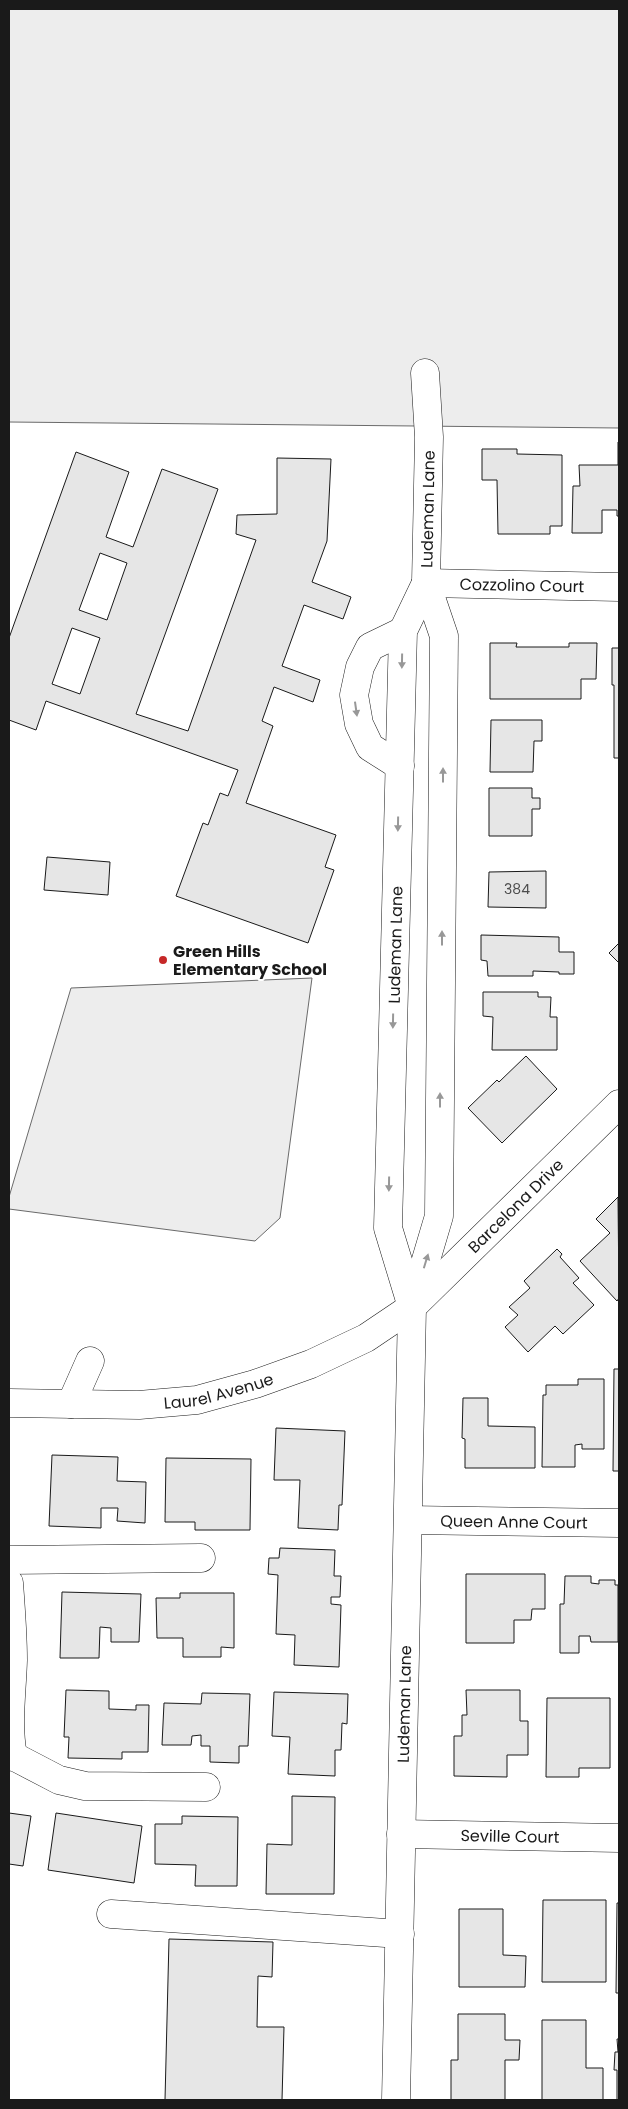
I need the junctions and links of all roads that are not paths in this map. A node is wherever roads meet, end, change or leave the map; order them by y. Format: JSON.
{"nodes":[{"id":1,"x":425,"y":373,"type":"dead end"},
{"id":2,"x":426,"y":583,"type":"junction"},
{"id":3,"x":619,"y":587,"type":"edge"},
{"id":4,"x":403,"y":631,"type":"junction"},
{"id":5,"x":400,"y":766,"type":"junction"},
{"id":6,"x":619,"y":1104,"type":"edge"},
{"id":7,"x":412,"y":1307,"type":"junction"},
{"id":8,"x":90,"y":1361,"type":"dead end"},
{"id":9,"x":9,"y":1403,"type":"edge"},
{"id":10,"x":71,"y":1404,"type":"junction"},
{"id":11,"x":409,"y":1520,"type":"junction"},
{"id":12,"x":619,"y":1524,"type":"edge"},
{"id":13,"x":201,"y":1558,"type":"dead end"},
{"id":14,"x":9,"y":1560,"type":"edge"},
{"id":15,"x":9,"y":1583,"type":"edge"},
{"id":16,"x":11,"y":1756,"type":"edge"},
{"id":17,"x":206,"y":1788,"type":"dead end"},
{"id":18,"x":401,"y":1834,"type":"junction"},
{"id":19,"x":619,"y":1838,"type":"edge"},
{"id":20,"x":111,"y":1914,"type":"dead end"},
{"id":21,"x":400,"y":1934,"type":"junction"},
{"id":22,"x":396,"y":2100,"type":"edge"}],
"edges":[{"from":1,"to":2,"type":"street","name":"Ludeman Lane"},
{"from":2,"to":3,"type":"street","name":"Cozzolino Court"},
{"from":2,"to":4,"type":"street","name":"Ludeman Lane"},
{"from":7,"to":2,"type":"street","name":"Ludeman Lane","one_way":true},
{"from":4,"to":5,"type":"street","name":"Ludeman Lane","one_way":true},
{"from":4,"to":5,"type":"street","one_way":true},
{"from":5,"to":7,"type":"street","name":"Ludeman Lane","one_way":true},
{"from":6,"to":7,"type":"street","name":"Barcelona Drive"},
{"from":7,"to":10,"type":"street","name":"Laurel Avenue"},
{"from":7,"to":11,"type":"street","name":"Ludeman Lane"},
{"from":8,"to":10,"type":"street"},
{"from":9,"to":10,"type":"street","name":"Laurel Avenue"},
{"from":11,"to":12,"type":"street","name":"Queen Anne Court"},
{"from":11,"to":18,"type":"street","name":"Ludeman Lane"},
{"from":13,"to":14,"type":"street"},
{"from":15,"to":16,"type":"street"},
{"from":16,"to":17,"type":"street"},
{"from":18,"to":19,"type":"street","name":"Seville Court"},
{"from":18,"to":21,"type":"street","name":"Ludeman Lane"},
{"from":20,"to":21,"type":"street"},
{"from":21,"to":22,"type":"street","name":"Ludeman Lane"}]}
